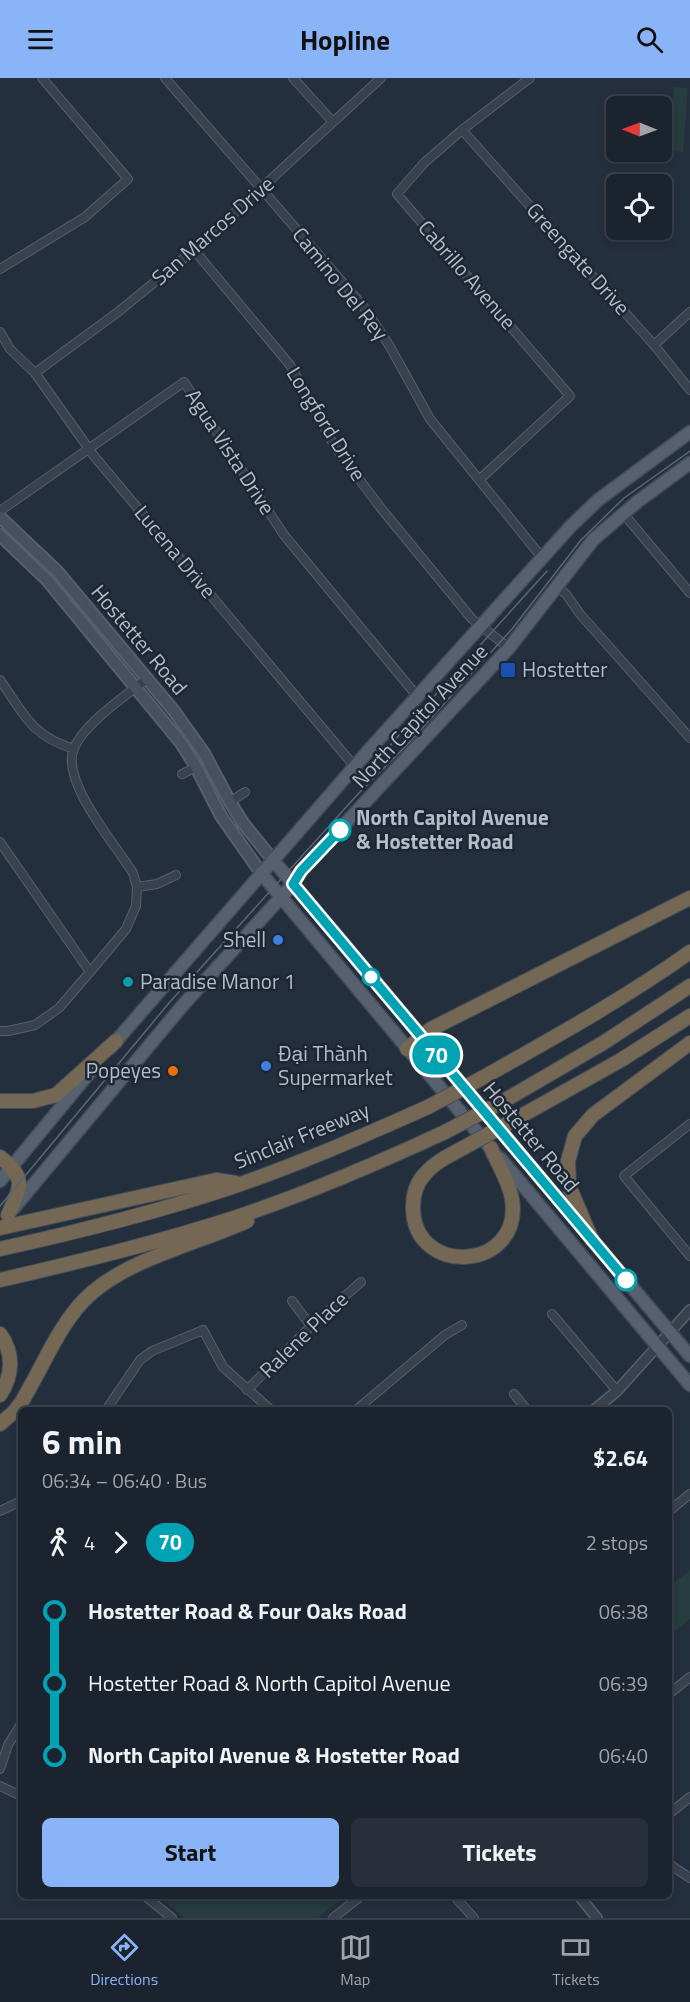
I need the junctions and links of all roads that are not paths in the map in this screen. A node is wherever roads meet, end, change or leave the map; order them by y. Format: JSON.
{"nodes":[{"id":1,"x":42,"y":78,"type":"edge"},
{"id":2,"x":165,"y":78,"type":"edge"},
{"id":3,"x":293,"y":78,"type":"edge"},
{"id":4,"x":381,"y":78,"type":"edge"},
{"id":5,"x":530,"y":78,"type":"edge"},
{"id":6,"x":333,"y":122,"type":"junction"},
{"id":7,"x":462,"y":130,"type":"junction"},
{"id":8,"x":262,"y":188,"type":"junction"},
{"id":9,"x":194,"y":250,"type":"junction"},
{"id":10,"x":0,"y":269,"type":"edge"},
{"id":11,"x":690,"y":312,"type":"edge"},
{"id":12,"x":0,"y":332,"type":"edge"},
{"id":13,"x":654,"y":345,"type":"junction"},
{"id":14,"x":35,"y":373,"type":"junction"},
{"id":15,"x":690,"y":390,"type":"edge"},
{"id":16,"x":690,"y":432,"type":"edge"},
{"id":17,"x":88,"y":448,"type":"junction"},
{"id":18,"x":690,"y":463,"type":"edge"},
{"id":19,"x":479,"y":480,"type":"junction"},
{"id":20,"x":0,"y":511,"type":"edge"},
{"id":21,"x":623,"y":513,"type":"junction"},
{"id":22,"x":0,"y":517,"type":"edge"},
{"id":23,"x":0,"y":536,"type":"edge"},
{"id":24,"x":543,"y":559,"type":"junction"},
{"id":25,"x":557,"y":587,"type":"junction"},
{"id":26,"x":690,"y":592,"type":"edge"},
{"id":27,"x":482,"y":626,"type":"junction"},
{"id":28,"x":509,"y":648,"type":"junction"},
{"id":29,"x":147,"y":679,"type":"junction"},
{"id":30,"x":0,"y":680,"type":"edge"},
{"id":31,"x":136,"y":687,"type":"junction"},
{"id":32,"x":417,"y":696,"type":"junction"},
{"id":33,"x":690,"y":738,"type":"edge"},
{"id":34,"x":74,"y":749,"type":"junction"},
{"id":35,"x":196,"y":767,"type":"junction"},
{"id":36,"x":355,"y":767,"type":"junction"},
{"id":37,"x":182,"y":774,"type":"dead end"},
{"id":38,"x":245,"y":792,"type":"dead end"},
{"id":39,"x":230,"y":802,"type":"junction"},
{"id":40,"x":0,"y":842,"type":"edge"},
{"id":41,"x":273,"y":860,"type":"junction"},
{"id":42,"x":261,"y":873,"type":"junction"},
{"id":43,"x":176,"y":875,"type":"dead end"},
{"id":44,"x":293,"y":884,"type":"junction"},
{"id":45,"x":137,"y":887,"type":"junction"},
{"id":46,"x":280,"y":898,"type":"junction"},
{"id":47,"x":690,"y":898,"type":"edge"},
{"id":48,"x":690,"y":952,"type":"edge"},
{"id":49,"x":90,"y":972,"type":"junction"},
{"id":50,"x":690,"y":986,"type":"edge"},
{"id":51,"x":690,"y":1016,"type":"edge"},
{"id":52,"x":0,"y":1031,"type":"edge"},
{"id":53,"x":420,"y":1036,"type":"junction"},
{"id":54,"x":116,"y":1041,"type":"junction"},
{"id":55,"x":690,"y":1043,"type":"edge"},
{"id":56,"x":407,"y":1049,"type":"junction"},
{"id":57,"x":0,"y":1101,"type":"edge"},
{"id":58,"x":690,"y":1124,"type":"edge"},
{"id":59,"x":491,"y":1148,"type":"junction"},
{"id":60,"x":0,"y":1157,"type":"edge"},
{"id":61,"x":12,"y":1167,"type":"junction"},
{"id":62,"x":0,"y":1181,"type":"edge"},
{"id":63,"x":241,"y":1183,"type":"junction"},
{"id":64,"x":308,"y":1192,"type":"junction"},
{"id":65,"x":3,"y":1222,"type":"edge"},
{"id":66,"x":592,"y":1240,"type":"junction"},
{"id":67,"x":2,"y":1249,"type":"edge"},
{"id":68,"x":690,"y":1256,"type":"edge"},
{"id":69,"x":0,"y":1280,"type":"edge"},
{"id":70,"x":361,"y":1281,"type":"dead end"},
{"id":71,"x":292,"y":1301,"type":"dead end"},
{"id":72,"x":690,"y":1310,"type":"edge"},
{"id":73,"x":552,"y":1314,"type":"dead end"},
{"id":74,"x":462,"y":1325,"type":"dead end"},
{"id":75,"x":311,"y":1326,"type":"junction"},
{"id":76,"x":670,"y":1332,"type":"junction"},
{"id":77,"x":0,"y":1334,"type":"edge"},
{"id":78,"x":658,"y":1346,"type":"junction"},
{"id":79,"x":690,"y":1356,"type":"edge"},
{"id":80,"x":690,"y":1384,"type":"edge"},
{"id":81,"x":247,"y":1390,"type":"junction"},
{"id":82,"x":617,"y":1391,"type":"junction"},
{"id":83,"x":514,"y":1394,"type":"dead end"},
{"id":84,"x":0,"y":1395,"type":"edge"},
{"id":85,"x":112,"y":1407,"type":"edge"},
{"id":86,"x":267,"y":1407,"type":"edge"},
{"id":87,"x":360,"y":1407,"type":"edge"},
{"id":88,"x":525,"y":1407,"type":"edge"},
{"id":89,"x":598,"y":1407,"type":"edge"},
{"id":90,"x":0,"y":1424,"type":"edge"},
{"id":91,"x":690,"y":1494,"type":"edge"},
{"id":92,"x":18,"y":1502,"type":"edge"},
{"id":93,"x":672,"y":1509,"type":"edge"},
{"id":94,"x":0,"y":1511,"type":"edge"},
{"id":95,"x":690,"y":1677,"type":"edge"},
{"id":96,"x":672,"y":1692,"type":"edge"},
{"id":97,"x":18,"y":1729,"type":"edge"},
{"id":98,"x":0,"y":1768,"type":"edge"},
{"id":99,"x":0,"y":1786,"type":"edge"},
{"id":100,"x":18,"y":1795,"type":"edge"},
{"id":101,"x":690,"y":1797,"type":"edge"},
{"id":102,"x":672,"y":1812,"type":"edge"},
{"id":103,"x":672,"y":1866,"type":"edge"},
{"id":104,"x":690,"y":1878,"type":"edge"},
{"id":105,"x":149,"y":1899,"type":"edge"},
{"id":106,"x":358,"y":1899,"type":"edge"},
{"id":107,"x":457,"y":1899,"type":"edge"},
{"id":108,"x":581,"y":1899,"type":"edge"},
{"id":109,"x":172,"y":1918,"type":"edge"},
{"id":110,"x":333,"y":1918,"type":"edge"},
{"id":111,"x":474,"y":1918,"type":"edge"},
{"id":112,"x":597,"y":1918,"type":"edge"}],
"edges":[{"from":1,"to":10,"type":"street"},
{"from":2,"to":8,"type":"street","name":"Camino Del Rey"},
{"from":3,"to":6,"type":"street"},
{"from":4,"to":6,"type":"street","name":"San Marcos Drive"},
{"from":5,"to":7,"type":"street","name":"Cabrillo Avenue"},
{"from":6,"to":8,"type":"street","name":"San Marcos Drive"},
{"from":7,"to":13,"type":"street","name":"Greengate Drive"},
{"from":7,"to":19,"type":"street","name":"Cabrillo Avenue"},
{"from":8,"to":9,"type":"street","name":"San Marcos Drive"},
{"from":8,"to":19,"type":"street","name":"Camino Del Rey"},
{"from":9,"to":14,"type":"street","name":"San Marcos Drive"},
{"from":9,"to":27,"type":"street","name":"Longford Drive"},
{"from":11,"to":13,"type":"street"},
{"from":12,"to":14,"type":"street","name":"Lucena Drive"},
{"from":13,"to":15,"type":"street","name":"Greengate Drive"},
{"from":14,"to":17,"type":"street","name":"Lucena Drive"},
{"from":16,"to":24,"type":"main road","name":"North Capitol Avenue"},
{"from":17,"to":20,"type":"street","name":"Agua Vista Drive"},
{"from":17,"to":32,"type":"street","name":"Agua Vista Drive"},
{"from":17,"to":36,"type":"street","name":"Lucena Drive"},
{"from":18,"to":21,"type":"main road","name":"North Capitol Avenue"},
{"from":19,"to":24,"type":"street","name":"Camino Del Rey"},
{"from":21,"to":25,"type":"main road","name":"North Capitol Avenue"},
{"from":21,"to":26,"type":"street"},
{"from":22,"to":29,"type":"main road","name":"Hostetter Road"},
{"from":23,"to":31,"type":"main road","name":"Hostetter Road"},
{"from":24,"to":27,"type":"main road","name":"North Capitol Avenue"},
{"from":25,"to":28,"type":"main road","name":"North Capitol Avenue"},
{"from":25,"to":33,"type":"street"},
{"from":27,"to":28,"type":"street","name":"Longford Drive"},
{"from":27,"to":32,"type":"main road","name":"North Capitol Avenue"},
{"from":28,"to":44,"type":"main road","name":"North Capitol Avenue"},
{"from":29,"to":31,"type":"street"},
{"from":29,"to":39,"type":"main road","name":"Hostetter Road"},
{"from":30,"to":34,"type":"street"},
{"from":31,"to":34,"type":"street"},
{"from":31,"to":35,"type":"main road","name":"Hostetter Road"},
{"from":32,"to":36,"type":"main road","name":"North Capitol Avenue"},
{"from":34,"to":45,"type":"street"},
{"from":35,"to":37,"type":"street"},
{"from":35,"to":42,"type":"main road","name":"Hostetter Road"},
{"from":36,"to":41,"type":"main road","name":"North Capitol Avenue"},
{"from":38,"to":39,"type":"street"},
{"from":39,"to":41,"type":"main road","name":"Hostetter Road"},
{"from":40,"to":49,"type":"street"},
{"from":41,"to":42,"type":"main road","name":"North Capitol Avenue"},
{"from":41,"to":44,"type":"main road","name":"Hostetter Road"},
{"from":42,"to":46,"type":"main road","name":"Hostetter Road"},
{"from":42,"to":54,"type":"main road","name":"North Capitol Avenue"},
{"from":43,"to":45,"type":"street"},
{"from":44,"to":46,"type":"main road","name":"North Capitol Avenue"},
{"from":44,"to":53,"type":"main road","name":"Hostetter Road"},
{"from":45,"to":49,"type":"street"},
{"from":46,"to":56,"type":"main road","name":"Hostetter Road"},
{"from":46,"to":65,"type":"main road","name":"North Capitol Avenue"},
{"from":47,"to":53,"type":"highway"},
{"from":48,"to":63,"type":"highway","name":"Sinclair Freeway","bridge":true},
{"from":49,"to":52,"type":"street"},
{"from":50,"to":64,"type":"highway","bridge":true},
{"from":51,"to":59,"type":"highway","bridge":true},
{"from":53,"to":56,"type":"highway"},
{"from":53,"to":66,"type":"main road","name":"Hostetter Road"},
{"from":54,"to":57,"type":"highway"},
{"from":54,"to":61,"type":"main road","name":"North Capitol Avenue"},
{"from":55,"to":66,"type":"highway"},
{"from":56,"to":59,"type":"main road","name":"Hostetter Road"},
{"from":58,"to":68,"type":"street"},
{"from":59,"to":78,"type":"main road","name":"Hostetter Road"},
{"from":60,"to":61,"type":"highway"},
{"from":61,"to":62,"type":"main road","name":"North Capitol Avenue"},
{"from":61,"to":65,"type":"highway"},
{"from":63,"to":65,"type":"highway"},
{"from":63,"to":67,"type":"highway","name":"Sinclair Freeway"},
{"from":64,"to":69,"type":"highway"},
{"from":64,"to":90,"type":"highway"},
{"from":66,"to":76,"type":"main road","name":"Hostetter Road"},
{"from":70,"to":75,"type":"street","name":"Ralene Place"},
{"from":71,"to":75,"type":"street"},
{"from":72,"to":76,"type":"street"},
{"from":73,"to":82,"type":"street"},
{"from":74,"to":87,"type":"street"},
{"from":75,"to":81,"type":"street","name":"Ralene Place"},
{"from":76,"to":78,"type":"street"},
{"from":76,"to":79,"type":"main road","name":"Hostetter Road"},
{"from":77,"to":84,"type":"highway"},
{"from":78,"to":80,"type":"main road","name":"Hostetter Road"},
{"from":78,"to":82,"type":"street"},
{"from":81,"to":85,"type":"street"},
{"from":81,"to":86,"type":"street"},
{"from":82,"to":89,"type":"street"},
{"from":83,"to":88,"type":"street"},
{"from":91,"to":93,"type":"street"},
{"from":92,"to":94,"type":"street"},
{"from":95,"to":96,"type":"street"},
{"from":97,"to":98,"type":"street"},
{"from":99,"to":100,"type":"street"},
{"from":101,"to":102,"type":"street"},
{"from":103,"to":104,"type":"street"},
{"from":105,"to":109,"type":"street"},
{"from":106,"to":110,"type":"street"},
{"from":107,"to":111,"type":"street"},
{"from":108,"to":112,"type":"street"}]}
